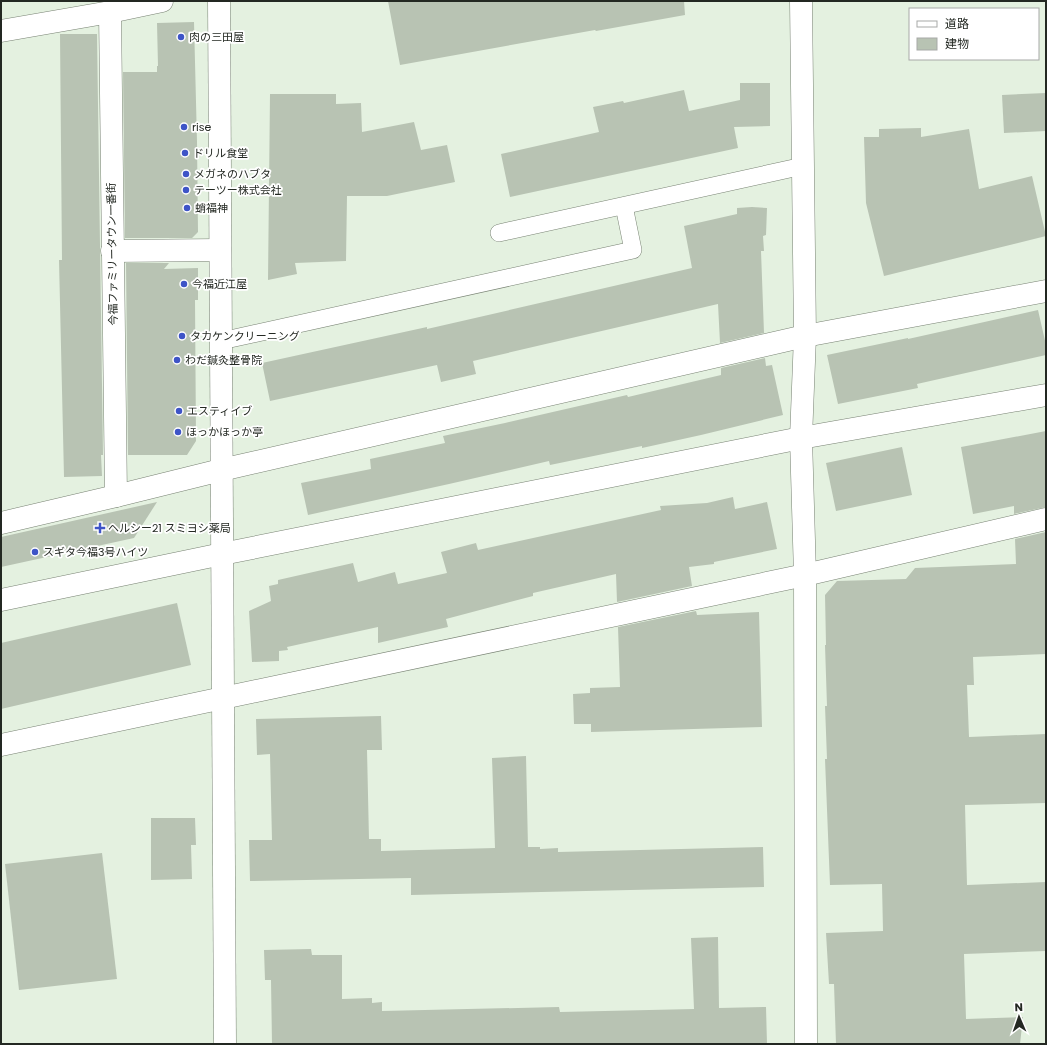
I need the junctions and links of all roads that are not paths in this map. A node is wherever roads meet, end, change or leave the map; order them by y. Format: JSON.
{"nodes":[{"id":1,"x":162,"y":1,"type":"edge"},
{"id":2,"x":219,"y":1,"type":"edge"},
{"id":3,"x":801,"y":1,"type":"edge"},
{"id":4,"x":110,"y":12,"type":"junction"},
{"id":5,"x":1,"y":31,"type":"edge"},
{"id":6,"x":803,"y":166,"type":"junction"},
{"id":7,"x":624,"y":206,"type":"junction"},
{"id":8,"x":499,"y":233,"type":"dead end"},
{"id":9,"x":220,"y":250,"type":"junction"},
{"id":10,"x":112,"y":251,"type":"junction"},
{"id":11,"x":1046,"y":291,"type":"edge"},
{"id":12,"x":805,"y":336,"type":"junction"},
{"id":13,"x":221,"y":340,"type":"junction"},
{"id":14,"x":1046,"y":396,"type":"edge"},
{"id":15,"x":801,"y":438,"type":"junction"},
{"id":16,"x":222,"y":470,"type":"junction"},
{"id":17,"x":116,"y":496,"type":"junction"},
{"id":18,"x":1046,"y":519,"type":"edge"},
{"id":19,"x":1,"y":522,"type":"edge"},
{"id":20,"x":222,"y":554,"type":"junction"},
{"id":21,"x":805,"y":575,"type":"junction"},
{"id":22,"x":1,"y":600,"type":"edge"},
{"id":23,"x":223,"y":699,"type":"junction"},
{"id":24,"x":1,"y":745,"type":"edge"},
{"id":25,"x":225,"y":1044,"type":"edge"},
{"id":26,"x":806,"y":1044,"type":"edge"}],
"edges":[{"from":1,"to":4,"type":"street"},
{"from":2,"to":9,"type":"street"},
{"from":3,"to":6,"type":"street"},
{"from":4,"to":5,"type":"street"},
{"from":4,"to":10,"type":"street","name":"今福ファミリータウン一番街"},
{"from":6,"to":7,"type":"lane"},
{"from":6,"to":12,"type":"street"},
{"from":7,"to":8,"type":"lane"},
{"from":7,"to":13,"type":"lane"},
{"from":9,"to":10,"type":"street"},
{"from":9,"to":13,"type":"street"},
{"from":10,"to":17,"type":"street","name":"今福ファミリータウン一番街"},
{"from":11,"to":12,"type":"street"},
{"from":12,"to":15,"type":"street"},
{"from":12,"to":16,"type":"street"},
{"from":13,"to":16,"type":"street"},
{"from":14,"to":15,"type":"street"},
{"from":15,"to":20,"type":"street"},
{"from":15,"to":21,"type":"street"},
{"from":16,"to":17,"type":"street"},
{"from":16,"to":20,"type":"street"},
{"from":17,"to":19,"type":"street"},
{"from":18,"to":21,"type":"street"},
{"from":20,"to":22,"type":"street"},
{"from":20,"to":23,"type":"street"},
{"from":21,"to":23,"type":"street"},
{"from":21,"to":26,"type":"street"},
{"from":23,"to":24,"type":"street"},
{"from":23,"to":25,"type":"street"}]}
